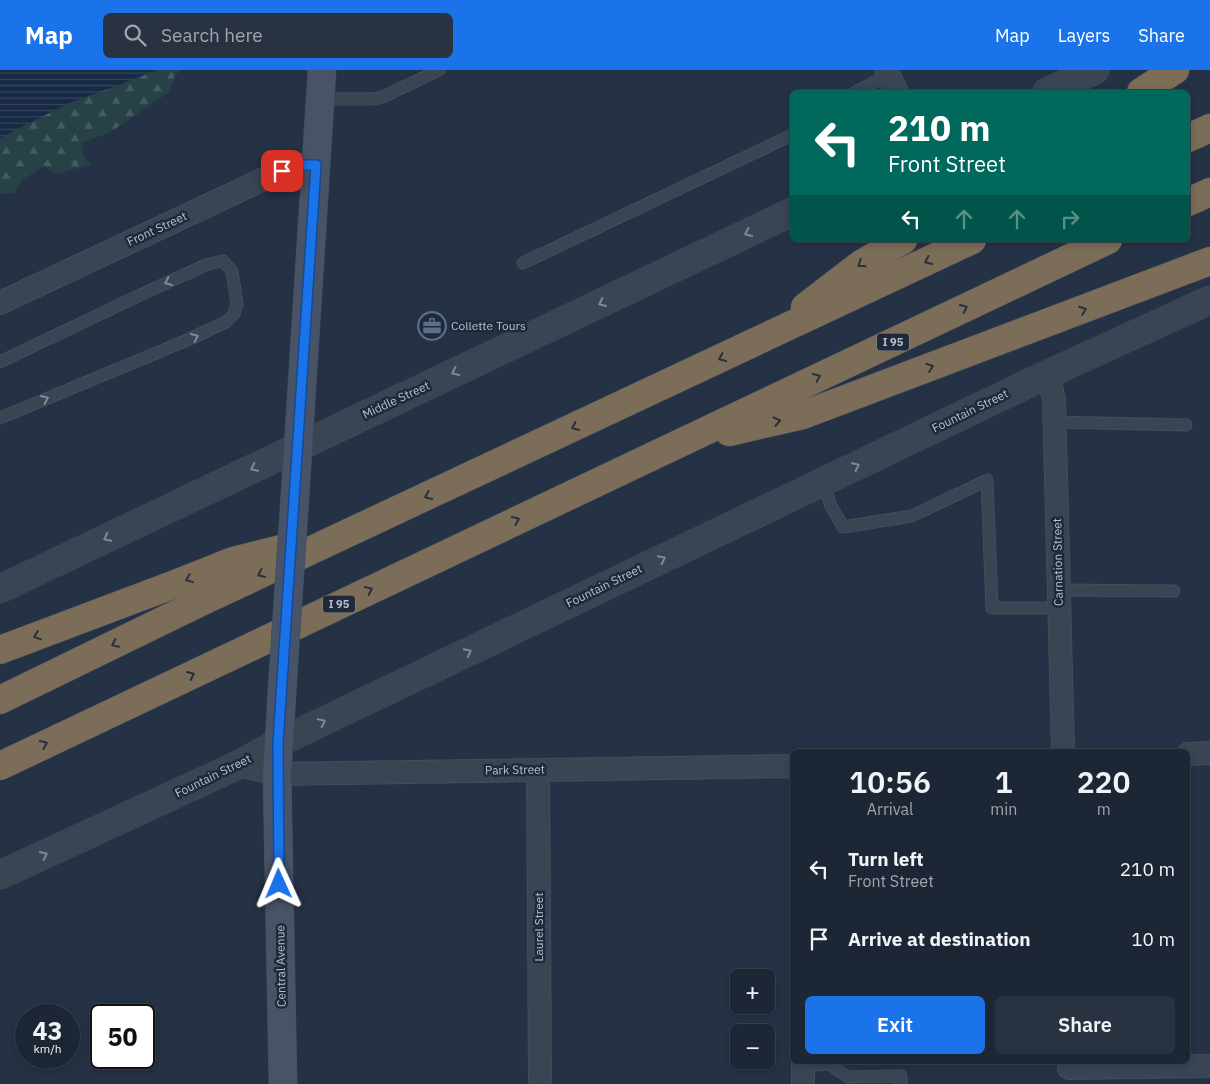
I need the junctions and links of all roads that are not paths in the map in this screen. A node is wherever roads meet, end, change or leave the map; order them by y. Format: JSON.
{"nodes":[{"id":1,"x":322,"y":70,"type":"edge"},
{"id":2,"x":439,"y":70,"type":"edge"},
{"id":3,"x":1094,"y":70,"type":"edge"},
{"id":4,"x":1174,"y":70,"type":"edge"},
{"id":5,"x":891,"y":79,"type":"edge"},
{"id":6,"x":860,"y":90,"type":"edge"},
{"id":7,"x":1050,"y":90,"type":"edge"},
{"id":8,"x":1144,"y":90,"type":"edge"},
{"id":9,"x":321,"y":99,"type":"junction"},
{"id":10,"x":1210,"y":128,"type":"edge"},
{"id":11,"x":790,"y":136,"type":"edge"},
{"id":12,"x":1190,"y":137,"type":"edge"},
{"id":13,"x":316,"y":165,"type":"junction"},
{"id":14,"x":1210,"y":192,"type":"edge"},
{"id":15,"x":1190,"y":201,"type":"edge"},
{"id":16,"x":790,"y":213,"type":"edge"},
{"id":17,"x":900,"y":242,"type":"edge"},
{"id":18,"x":968,"y":242,"type":"edge"},
{"id":19,"x":1104,"y":242,"type":"edge"},
{"id":20,"x":1210,"y":262,"type":"edge"},
{"id":21,"x":523,"y":263,"type":"dead end"},
{"id":22,"x":1210,"y":300,"type":"edge"},
{"id":23,"x":0,"y":303,"type":"edge"},
{"id":24,"x":766,"y":338,"type":"junction"},
{"id":25,"x":0,"y":362,"type":"edge"},
{"id":26,"x":1048,"y":374,"type":"junction"},
{"id":27,"x":0,"y":418,"type":"edge"},
{"id":28,"x":1055,"y":422,"type":"junction"},
{"id":29,"x":1186,"y":425,"type":"dead end"},
{"id":30,"x":678,"y":443,"type":"junction"},
{"id":31,"x":298,"y":447,"type":"junction"},
{"id":32,"x":823,"y":481,"type":"junction"},
{"id":33,"x":353,"y":531,"type":"junction"},
{"id":34,"x":0,"y":589,"type":"edge"},
{"id":35,"x":1174,"y":591,"type":"dead end"},
{"id":36,"x":1059,"y":599,"type":"junction"},
{"id":37,"x":0,"y":650,"type":"edge"},
{"id":38,"x":0,"y":700,"type":"edge"},
{"id":39,"x":278,"y":743,"type":"junction"},
{"id":40,"x":1062,"y":749,"type":"edge"},
{"id":41,"x":1210,"y":753,"type":"edge"},
{"id":42,"x":1190,"y":754,"type":"edge"},
{"id":43,"x":238,"y":765,"type":"junction"},
{"id":44,"x":0,"y":766,"type":"edge"},
{"id":45,"x":790,"y":766,"type":"edge"},
{"id":46,"x":538,"y":770,"type":"junction"},
{"id":47,"x":277,"y":774,"type":"junction"},
{"id":48,"x":0,"y":875,"type":"edge"},
{"id":49,"x":1210,"y":1066,"type":"edge"},
{"id":50,"x":803,"y":1070,"type":"edge"},
{"id":51,"x":1069,"y":1071,"type":"edge"},
{"id":52,"x":283,"y":1084,"type":"edge"},
{"id":53,"x":540,"y":1084,"type":"edge"},
{"id":54,"x":901,"y":1084,"type":"edge"}],
"edges":[{"from":1,"to":9,"type":"main road","name":"Central Avenue"},
{"from":2,"to":9,"type":"lane"},
{"from":3,"to":7,"type":"street"},
{"from":4,"to":8,"type":"highway"},
{"from":5,"to":6,"type":"lane"},
{"from":9,"to":13,"type":"main road","name":"Central Avenue"},
{"from":10,"to":12,"type":"highway"},
{"from":11,"to":21,"type":"lane"},
{"from":13,"to":23,"type":"street","name":"Front Street"},
{"from":13,"to":31,"type":"main road","name":"Central Avenue"},
{"from":14,"to":15,"type":"highway"},
{"from":16,"to":31,"type":"street","name":"Middle Street","one_way":true},
{"from":17,"to":24,"type":"highway","one_way":true},
{"from":18,"to":24,"type":"highway","one_way":true},
{"from":30,"to":19,"type":"highway","number":"I 95","one_way":true},
{"from":30,"to":20,"type":"highway","one_way":true},
{"from":22,"to":26,"type":"street","name":"Fountain Street"},
{"from":24,"to":33,"type":"highway","one_way":true},
{"from":27,"to":25,"type":"lane","one_way":true},
{"from":26,"to":28,"type":"street","name":"Carnation Street"},
{"from":32,"to":26,"type":"street","name":"Fountain Street","one_way":true},
{"from":28,"to":29,"type":"lane"},
{"from":28,"to":36,"type":"street","name":"Carnation Street"},
{"from":44,"to":30,"type":"highway","number":"I 95","one_way":true},
{"from":31,"to":34,"type":"street","name":"Middle Street","one_way":true},
{"from":31,"to":39,"type":"main road","name":"Central Avenue","bridge":true},
{"from":32,"to":36,"type":"lane"},
{"from":39,"to":32,"type":"street","name":"Fountain Street","one_way":true},
{"from":33,"to":37,"type":"highway","one_way":true},
{"from":33,"to":38,"type":"highway","one_way":true},
{"from":35,"to":36,"type":"lane"},
{"from":36,"to":40,"type":"street","name":"Carnation Street"},
{"from":39,"to":43,"type":"street","name":"Fountain Street"},
{"from":39,"to":47,"type":"main road","name":"Central Avenue"},
{"from":41,"to":42,"type":"street"},
{"from":43,"to":47,"type":"street","name":"Park Street"},
{"from":48,"to":43,"type":"street","name":"Fountain Street","one_way":true},
{"from":45,"to":46,"type":"street","name":"Park Street"},
{"from":46,"to":47,"type":"street","name":"Park Street"},
{"from":46,"to":53,"type":"street","name":"Laurel Street"},
{"from":47,"to":52,"type":"main road","name":"Central Avenue"},
{"from":49,"to":51,"type":"street"},
{"from":50,"to":54,"type":"lane"}]}
